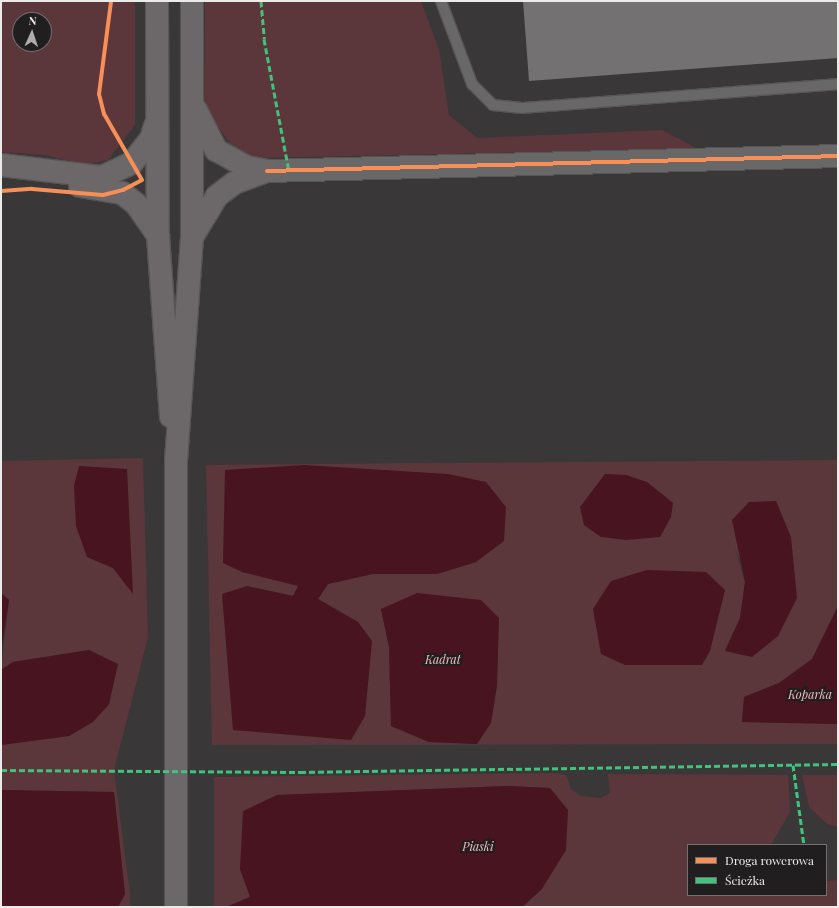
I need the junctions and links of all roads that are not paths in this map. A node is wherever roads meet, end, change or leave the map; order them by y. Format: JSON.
{"nodes":[{"id":1,"x":158,"y":1,"type":"edge"},
{"id":2,"x":192,"y":1,"type":"edge"},
{"id":3,"x":441,"y":1,"type":"edge"},
{"id":4,"x":838,"y":84,"type":"edge"},
{"id":5,"x":192,"y":95,"type":"junction"},
{"id":6,"x":157,"y":119,"type":"junction"},
{"id":7,"x":838,"y":156,"type":"edge"},
{"id":8,"x":1,"y":165,"type":"edge"},
{"id":9,"x":267,"y":171,"type":"junction"},
{"id":10,"x":1,"y":181,"type":"edge"},
{"id":11,"x":158,"y":236,"type":"junction"},
{"id":12,"x":192,"y":237,"type":"junction"},
{"id":13,"x":176,"y":461,"type":"junction"},
{"id":14,"x":176,"y":907,"type":"edge"}],
"edges":[{"from":1,"to":6,"type":"main road"},
{"from":2,"to":5,"type":"main road"},
{"from":3,"to":4,"type":"lane"},
{"from":5,"to":9,"type":"main road"},
{"from":5,"to":12,"type":"main road"},
{"from":6,"to":8,"type":"main road"},
{"from":6,"to":11,"type":"main road"},
{"from":7,"to":9,"type":"street"},
{"from":9,"to":12,"type":"main road"},
{"from":10,"to":11,"type":"main road"},
{"from":11,"to":13,"type":"main road"},
{"from":12,"to":13,"type":"main road"},
{"from":13,"to":14,"type":"main road"}]}
